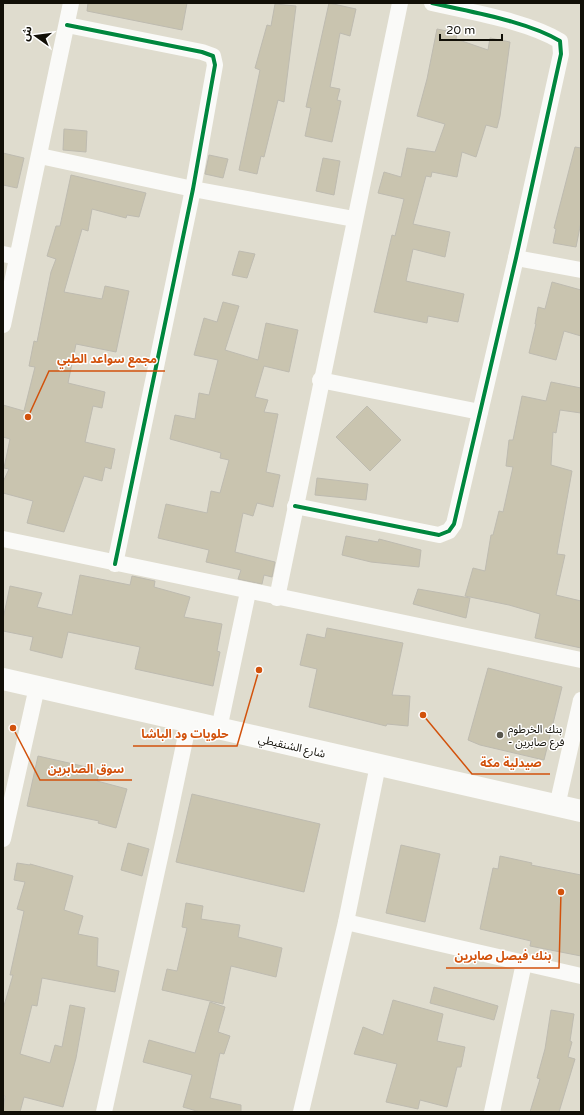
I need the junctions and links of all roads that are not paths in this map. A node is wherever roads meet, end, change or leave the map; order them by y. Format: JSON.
{"nodes":[{"id":1,"x":71,"y":3,"type":"edge"},
{"id":2,"x":400,"y":3,"type":"edge"},
{"id":3,"x":432,"y":3,"type":"edge"},
{"id":4,"x":67,"y":25,"type":"junction"},
{"id":5,"x":40,"y":156,"type":"junction"},
{"id":6,"x":193,"y":189,"type":"junction"},
{"id":7,"x":354,"y":219,"type":"junction"},
{"id":8,"x":10,"y":256,"type":"edge"},
{"id":9,"x":516,"y":258,"type":"junction"},
{"id":10,"x":581,"y":270,"type":"edge"},
{"id":11,"x":3,"y":325,"type":"edge"},
{"id":12,"x":320,"y":380,"type":"junction"},
{"id":13,"x":480,"y":412,"type":"junction"},
{"id":14,"x":296,"y":506,"type":"junction"},
{"id":15,"x":3,"y":539,"type":"edge"},
{"id":16,"x":115,"y":564,"type":"junction"},
{"id":17,"x":248,"y":592,"type":"junction"},
{"id":18,"x":277,"y":598,"type":"junction"},
{"id":19,"x":581,"y":660,"type":"edge"},
{"id":20,"x":3,"y":679,"type":"edge"},
{"id":21,"x":37,"y":687,"type":"junction"},
{"id":22,"x":581,"y":700,"type":"edge"},
{"id":23,"x":189,"y":721,"type":"junction"},
{"id":24,"x":219,"y":729,"type":"junction"},
{"id":25,"x":378,"y":765,"type":"junction"},
{"id":26,"x":558,"y":806,"type":"junction"},
{"id":27,"x":581,"y":811,"type":"edge"},
{"id":28,"x":3,"y":839,"type":"edge"},
{"id":29,"x":346,"y":922,"type":"junction"},
{"id":30,"x":524,"y":963,"type":"junction"},
{"id":31,"x":581,"y":976,"type":"edge"},
{"id":32,"x":104,"y":1112,"type":"edge"},
{"id":33,"x":301,"y":1112,"type":"edge"},
{"id":34,"x":492,"y":1112,"type":"edge"}],
"edges":[{"from":1,"to":4,"type":"street"},
{"from":2,"to":7,"type":"street"},
{"from":3,"to":9,"type":"street"},
{"from":4,"to":5,"type":"street"},
{"from":4,"to":6,"type":"street"},
{"from":5,"to":6,"type":"street"},
{"from":5,"to":8,"type":"street"},
{"from":6,"to":7,"type":"street"},
{"from":6,"to":16,"type":"street"},
{"from":7,"to":12,"type":"street"},
{"from":8,"to":11,"type":"street"},
{"from":9,"to":10,"type":"street"},
{"from":9,"to":13,"type":"street"},
{"from":12,"to":13,"type":"street"},
{"from":12,"to":14,"type":"street"},
{"from":13,"to":14,"type":"street"},
{"from":14,"to":18,"type":"street"},
{"from":15,"to":16,"type":"street"},
{"from":16,"to":17,"type":"street"},
{"from":17,"to":18,"type":"street"},
{"from":17,"to":24,"type":"street"},
{"from":18,"to":19,"type":"street"},
{"from":20,"to":21,"type":"street","name":"شارع الشنقيطي"},
{"from":21,"to":23,"type":"street","name":"شارع الشنقيطي"},
{"from":21,"to":28,"type":"street"},
{"from":22,"to":26,"type":"street"},
{"from":23,"to":24,"type":"street","name":"شارع الشنقيطي"},
{"from":23,"to":32,"type":"street"},
{"from":24,"to":25,"type":"street","name":"شارع الشنقيطي"},
{"from":25,"to":26,"type":"street","name":"شارع الشنقيطي"},
{"from":25,"to":29,"type":"street"},
{"from":26,"to":27,"type":"street","name":"شارع الشنقيطي"},
{"from":29,"to":30,"type":"street"},
{"from":29,"to":33,"type":"street"},
{"from":30,"to":31,"type":"street"},
{"from":30,"to":34,"type":"street"}]}
